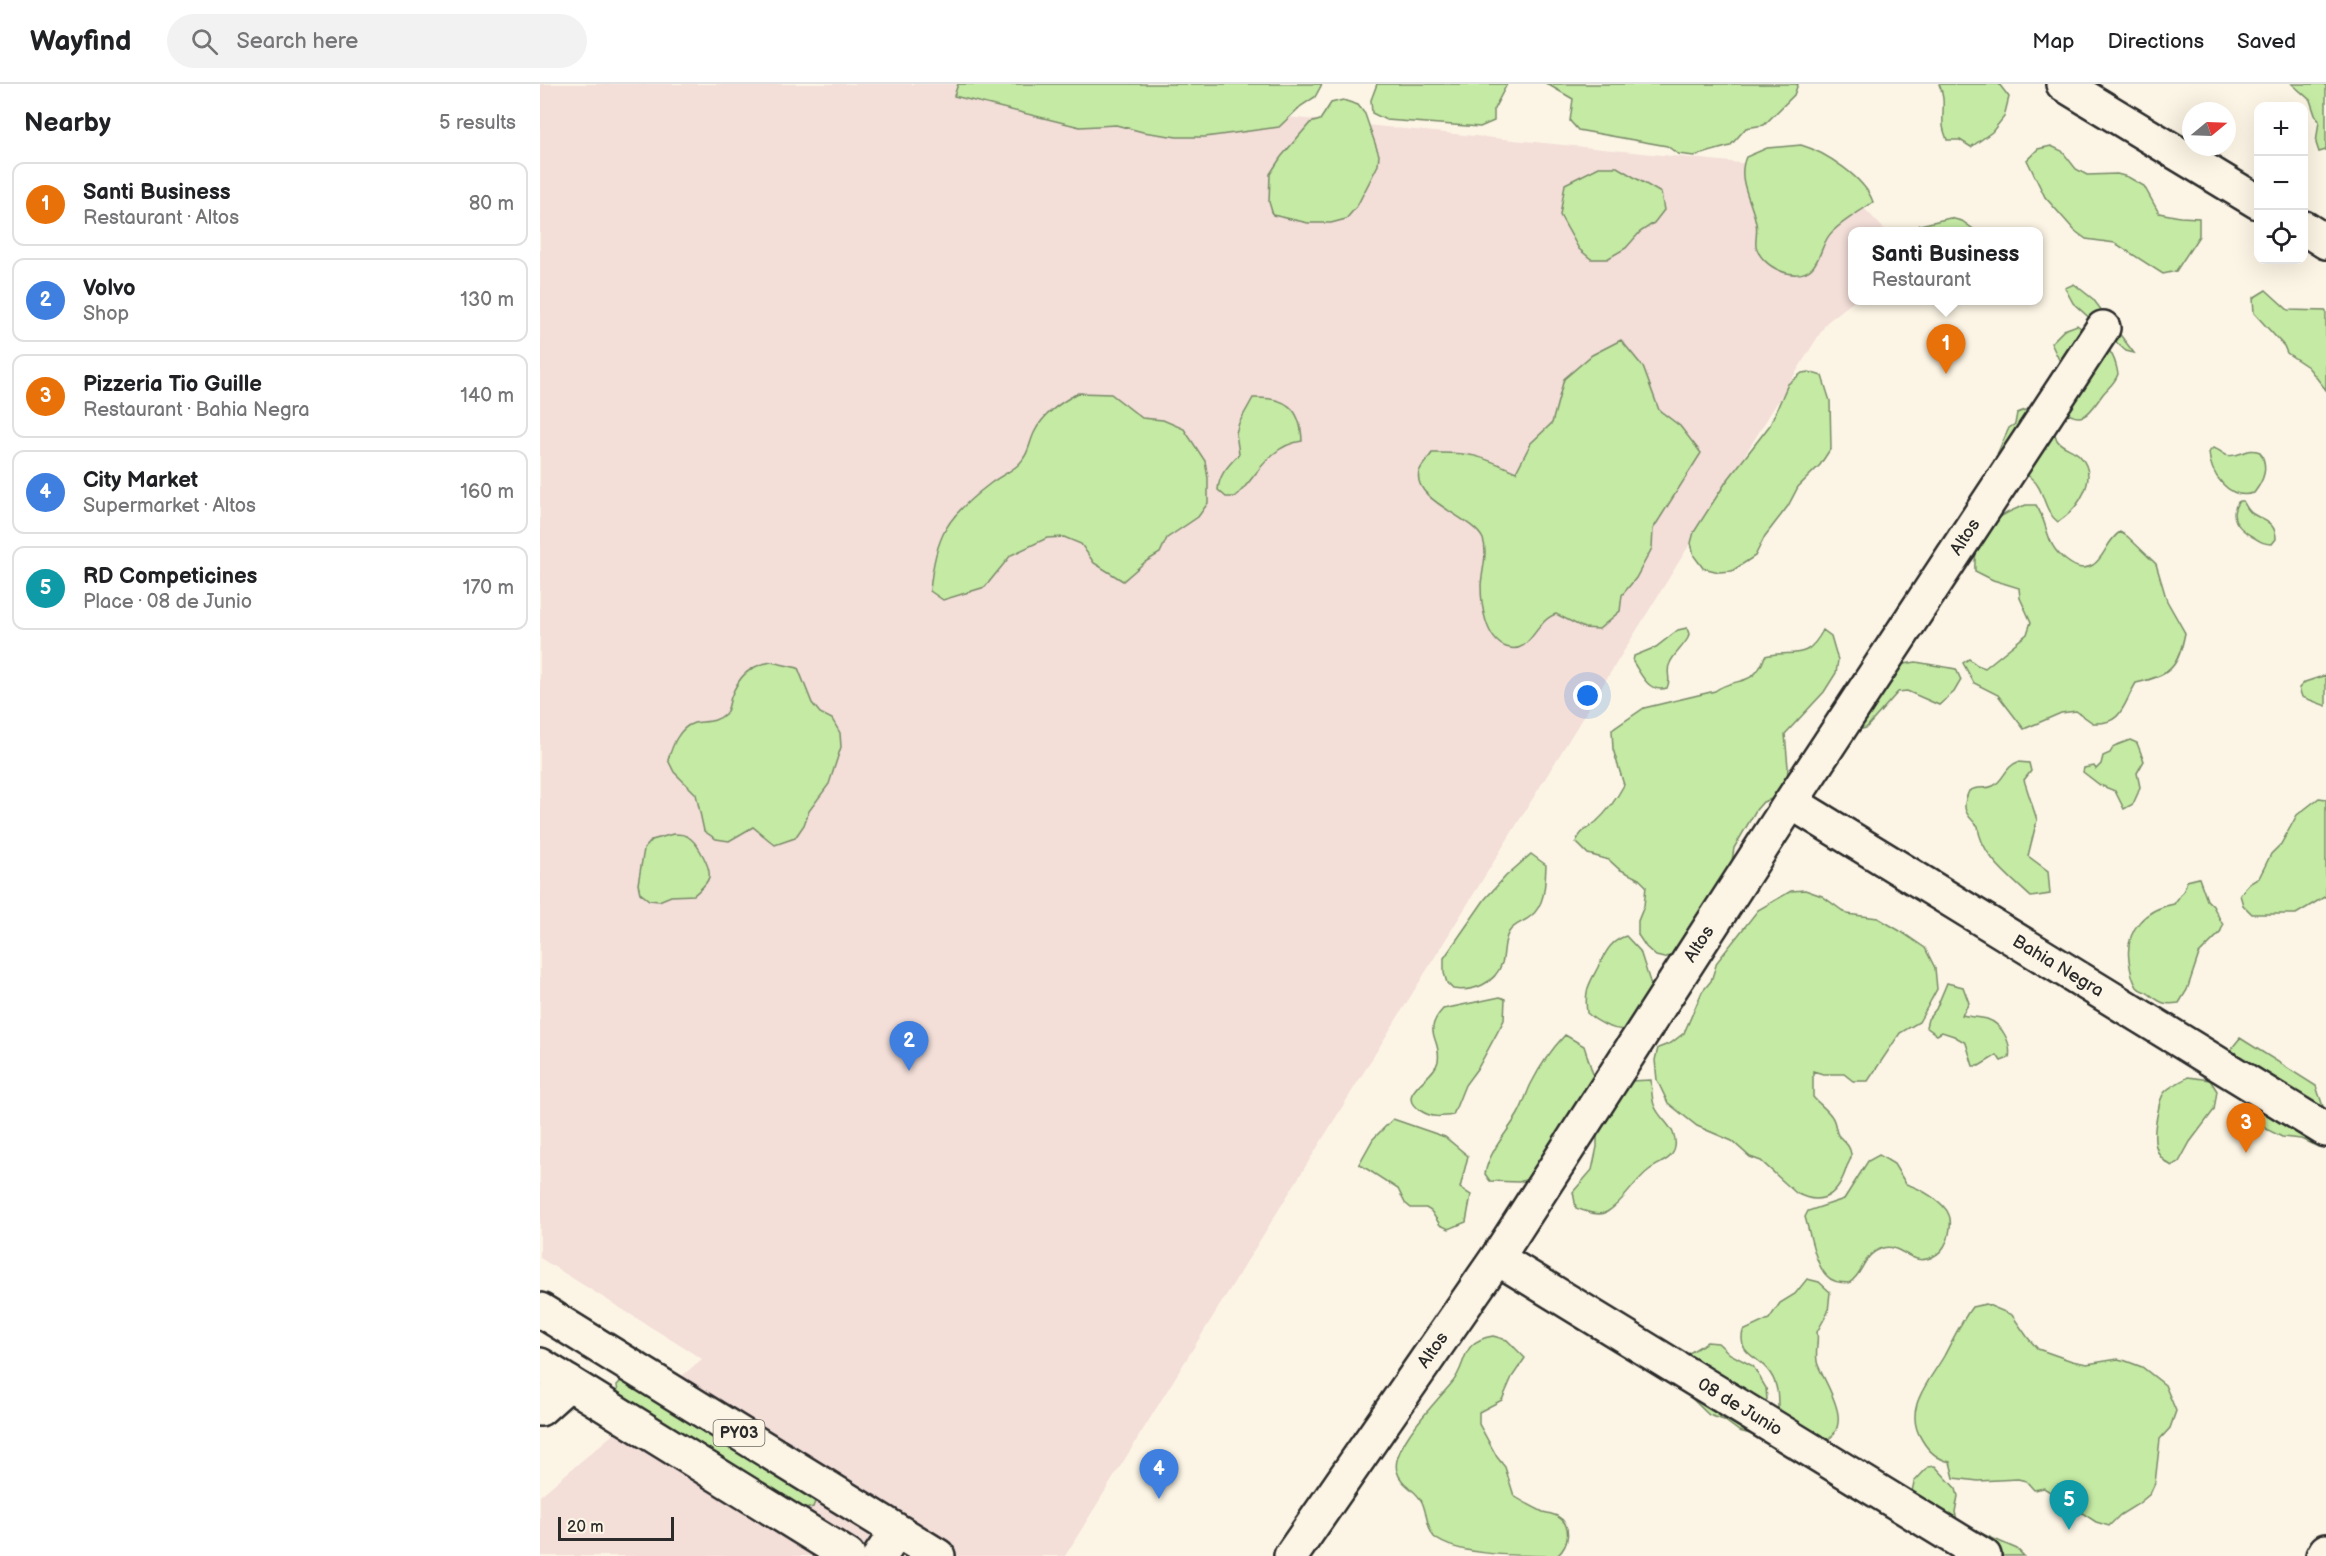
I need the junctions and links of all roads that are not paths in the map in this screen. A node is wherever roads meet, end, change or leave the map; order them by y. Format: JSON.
{"nodes":[{"id":1,"x":2063,"y":84,"type":"edge"},
{"id":2,"x":2254,"y":199,"type":"edge"},
{"id":3,"x":2308,"y":231,"type":"edge"},
{"id":4,"x":2326,"y":242,"type":"edge"},
{"id":5,"x":2103,"y":328,"type":"dead end"},
{"id":6,"x":1791,"y":802,"type":"junction"},
{"id":7,"x":2326,"y":1130,"type":"edge"},
{"id":8,"x":1497,"y":1258,"type":"junction"},
{"id":9,"x":540,"y":1310,"type":"edge"},
{"id":10,"x":540,"y":1365,"type":"edge"},
{"id":11,"x":569,"y":1383,"type":"junction"},
{"id":12,"x":540,"y":1409,"type":"edge"},
{"id":13,"x":888,"y":1544,"type":"edge"},
{"id":14,"x":2326,"y":1551,"type":"edge"},
{"id":15,"x":848,"y":1556,"type":"edge"},
{"id":16,"x":938,"y":1556,"type":"edge"},
{"id":17,"x":1291,"y":1556,"type":"edge"},
{"id":18,"x":1984,"y":1556,"type":"edge"},
{"id":19,"x":2323,"y":1556,"type":"edge"}],
"edges":[{"from":1,"to":2,"type":"main road"},
{"from":3,"to":4,"type":"main road"},
{"from":5,"to":6,"type":"main road","name":"Altos"},
{"from":6,"to":7,"type":"main road","name":"Bahia Negra"},
{"from":6,"to":8,"type":"main road","name":"Altos"},
{"from":8,"to":17,"type":"main road","name":"Altos"},
{"from":8,"to":18,"type":"main road","name":"08 de Junio"},
{"from":9,"to":13,"type":"main road","number":"PY03"},
{"from":10,"to":11,"type":"main road","number":"PY03"},
{"from":11,"to":12,"type":"main road"},
{"from":11,"to":15,"type":"main road","number":"PY03"},
{"from":13,"to":16,"type":"main road","number":"PY03"},
{"from":14,"to":19,"type":"main road"}]}
